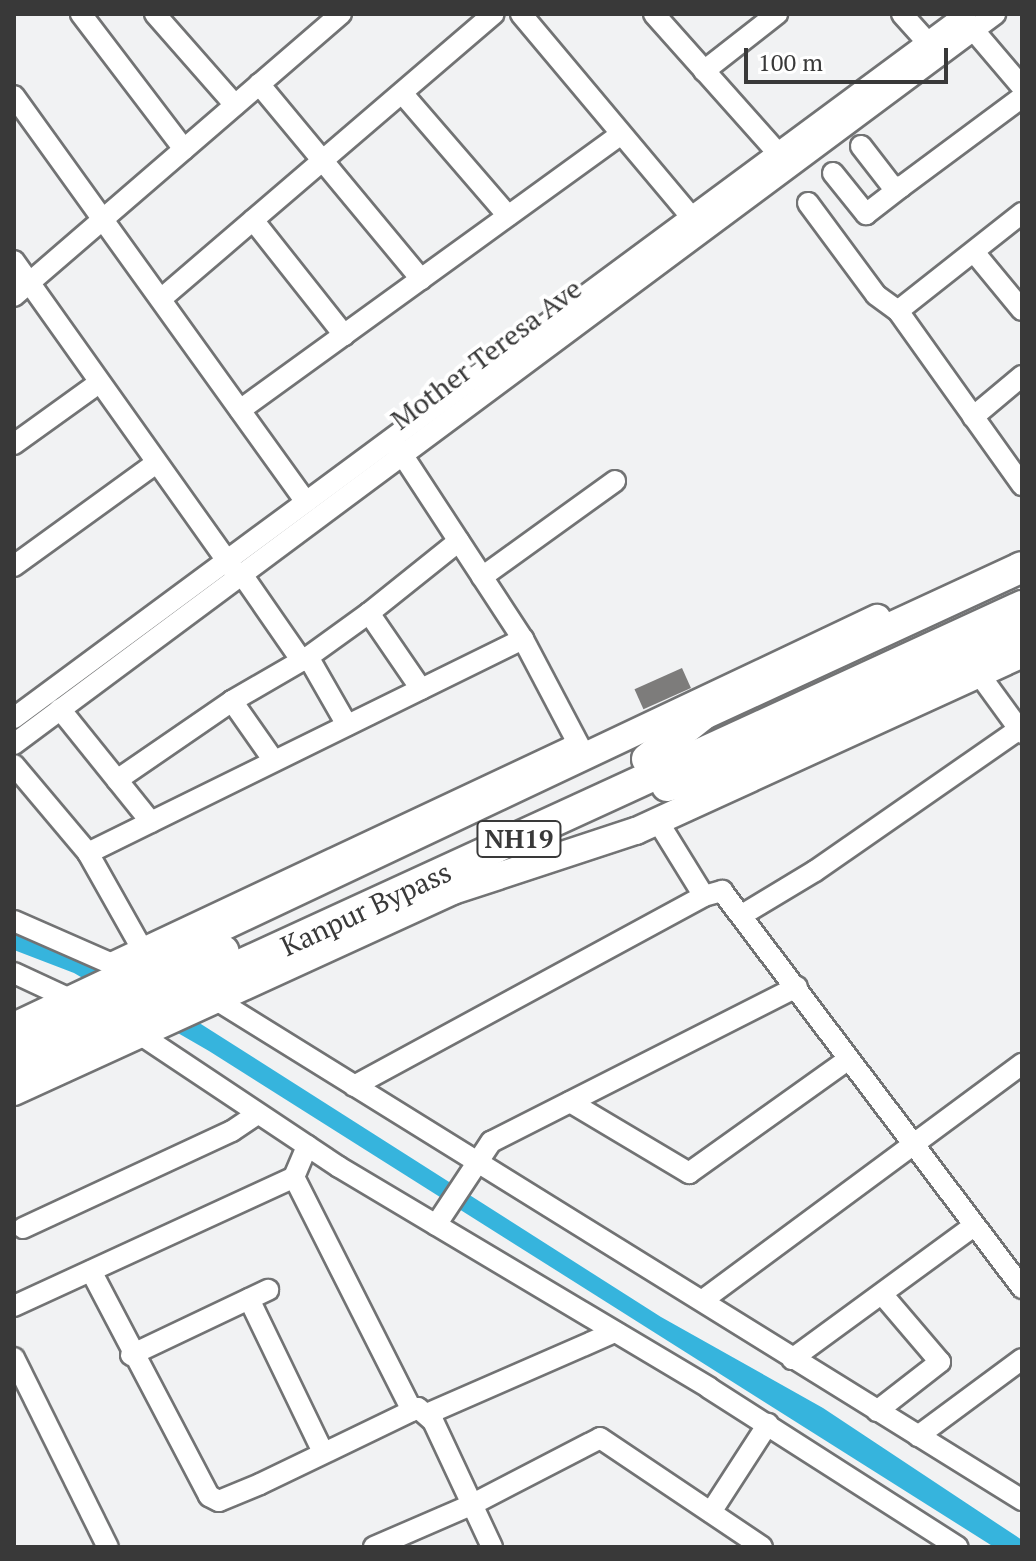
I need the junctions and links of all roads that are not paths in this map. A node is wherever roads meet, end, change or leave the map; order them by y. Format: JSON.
{"nodes":[{"id":1,"x":155,"y":14,"type":"edge"},
{"id":2,"x":494,"y":14,"type":"edge"},
{"id":3,"x":521,"y":14,"type":"edge"},
{"id":4,"x":654,"y":14,"type":"edge"},
{"id":5,"x":777,"y":14,"type":"edge"},
{"id":6,"x":902,"y":14,"type":"edge"},
{"id":7,"x":995,"y":14,"type":"edge"},
{"id":8,"x":332,"y":17,"type":"edge"},
{"id":9,"x":90,"y":18,"type":"edge"},
{"id":10,"x":967,"y":20,"type":"edge"},
{"id":11,"x":928,"y":43,"type":"junction"},
{"id":12,"x":704,"y":71,"type":"junction"},
{"id":13,"x":259,"y":84,"type":"junction"},
{"id":14,"x":1022,"y":87,"type":"edge"},
{"id":15,"x":402,"y":93,"type":"junction"},
{"id":16,"x":14,"y":96,"type":"edge"},
{"id":17,"x":1022,"y":97,"type":"edge"},
{"id":18,"x":235,"y":105,"type":"junction"},
{"id":19,"x":621,"y":134,"type":"junction"},
{"id":20,"x":861,"y":146,"type":"dead end"},
{"id":21,"x":184,"y":149,"type":"junction"},
{"id":22,"x":778,"y":153,"type":"junction"},
{"id":23,"x":323,"y":161,"type":"junction"},
{"id":24,"x":833,"y":173,"type":"dead end"},
{"id":25,"x":901,"y":187,"type":"junction"},
{"id":26,"x":808,"y":203,"type":"dead end"},
{"id":27,"x":1022,"y":213,"type":"edge"},
{"id":28,"x":508,"y":216,"type":"junction"},
{"id":29,"x":103,"y":218,"type":"junction"},
{"id":30,"x":253,"y":220,"type":"junction"},
{"id":31,"x":697,"y":223,"type":"junction"},
{"id":32,"x":974,"y":252,"type":"junction"},
{"id":33,"x":14,"y":261,"type":"edge"},
{"id":34,"x":421,"y":279,"type":"junction"},
{"id":35,"x":30,"y":282,"type":"junction"},
{"id":36,"x":14,"y":296,"type":"edge"},
{"id":37,"x":161,"y":299,"type":"junction"},
{"id":38,"x":1022,"y":310,"type":"edge"},
{"id":39,"x":898,"y":311,"type":"junction"},
{"id":40,"x":344,"y":335,"type":"junction"},
{"id":41,"x":1022,"y":376,"type":"edge"},
{"id":42,"x":99,"y":383,"type":"junction"},
{"id":43,"x":240,"y":410,"type":"junction"},
{"id":44,"x":973,"y":417,"type":"junction"},
{"id":45,"x":14,"y":444,"type":"edge"},
{"id":46,"x":396,"y":445,"type":"junction"},
{"id":47,"x":155,"y":464,"type":"junction"},
{"id":48,"x":615,"y":481,"type":"dead end"},
{"id":49,"x":1022,"y":485,"type":"edge"},
{"id":50,"x":306,"y":502,"type":"junction"},
{"id":51,"x":459,"y":541,"type":"junction"},
{"id":52,"x":14,"y":566,"type":"edge"},
{"id":53,"x":1020,"y":569,"type":"edge"},
{"id":54,"x":235,"y":570,"type":"junction"},
{"id":55,"x":482,"y":577,"type":"junction"},
{"id":56,"x":1022,"y":606,"type":"edge"},
{"id":57,"x":369,"y":613,"type":"junction"},
{"id":58,"x":1022,"y":636,"type":"edge"},
{"id":59,"x":523,"y":639,"type":"junction"},
{"id":60,"x":1022,"y":654,"type":"edge"},
{"id":61,"x":305,"y":659,"type":"junction"},
{"id":62,"x":979,"y":674,"type":"junction"},
{"id":63,"x":421,"y":689,"type":"junction"},
{"id":64,"x":232,"y":701,"type":"junction"},
{"id":65,"x":60,"y":709,"type":"junction"},
{"id":66,"x":14,"y":718,"type":"edge"},
{"id":67,"x":347,"y":725,"type":"junction"},
{"id":68,"x":1020,"y":731,"type":"edge"},
{"id":69,"x":14,"y":744,"type":"edge"},
{"id":70,"x":580,"y":750,"type":"junction"},
{"id":71,"x":274,"y":761,"type":"junction"},
{"id":72,"x":14,"y":765,"type":"edge"},
{"id":73,"x":642,"y":772,"type":"junction"},
{"id":74,"x":117,"y":780,"type":"junction"},
{"id":75,"x":657,"y":820,"type":"junction"},
{"id":76,"x":151,"y":822,"type":"junction"},
{"id":77,"x":88,"y":853,"type":"junction"},
{"id":78,"x":704,"y":896,"type":"junction"},
{"id":79,"x":742,"y":915,"type":"junction"},
{"id":80,"x":14,"y":921,"type":"edge"},
{"id":81,"x":141,"y":947,"type":"junction"},
{"id":82,"x":120,"y":969,"type":"junction"},
{"id":83,"x":14,"y":973,"type":"edge"},
{"id":84,"x":797,"y":987,"type":"junction"},
{"id":85,"x":78,"y":995,"type":"junction"},
{"id":86,"x":215,"y":999,"type":"junction"},
{"id":87,"x":14,"y":1026,"type":"edge"},
{"id":88,"x":147,"y":1032,"type":"junction"},
{"id":89,"x":14,"y":1046,"type":"edge"},
{"id":90,"x":849,"y":1059,"type":"junction"},
{"id":91,"x":1022,"y":1064,"type":"edge"},
{"id":92,"x":14,"y":1069,"type":"edge"},
{"id":93,"x":354,"y":1086,"type":"junction"},
{"id":94,"x":14,"y":1092,"type":"edge"},
{"id":95,"x":570,"y":1102,"type":"junction"},
{"id":96,"x":257,"y":1114,"type":"junction"},
{"id":97,"x":912,"y":1145,"type":"junction"},
{"id":98,"x":307,"y":1146,"type":"junction"},
{"id":99,"x":475,"y":1161,"type":"junction"},
{"id":100,"x":294,"y":1177,"type":"junction"},
{"id":101,"x":436,"y":1225,"type":"junction"},
{"id":102,"x":974,"y":1226,"type":"junction"},
{"id":103,"x":23,"y":1228,"type":"dead end"},
{"id":104,"x":91,"y":1271,"type":"junction"},
{"id":105,"x":1022,"y":1288,"type":"edge"},
{"id":106,"x":882,"y":1294,"type":"junction"},
{"id":107,"x":703,"y":1300,"type":"junction"},
{"id":108,"x":14,"y":1306,"type":"edge"},
{"id":109,"x":615,"y":1332,"type":"junction"},
{"id":110,"x":131,"y":1355,"type":"junction"},
{"id":111,"x":14,"y":1358,"type":"edge"},
{"id":112,"x":792,"y":1359,"type":"junction"},
{"id":113,"x":1022,"y":1359,"type":"edge"},
{"id":114,"x":877,"y":1411,"type":"junction"},
{"id":115,"x":419,"y":1412,"type":"junction"},
{"id":116,"x":768,"y":1424,"type":"junction"},
{"id":117,"x":918,"y":1436,"type":"junction"},
{"id":118,"x":323,"y":1452,"type":"junction"},
{"id":119,"x":1020,"y":1495,"type":"edge"},
{"id":120,"x":471,"y":1505,"type":"junction"},
{"id":121,"x":711,"y":1512,"type":"junction"},
{"id":122,"x":108,"y":1547,"type":"edge"},
{"id":123,"x":374,"y":1547,"type":"edge"},
{"id":124,"x":492,"y":1547,"type":"edge"},
{"id":125,"x":762,"y":1547,"type":"edge"},
{"id":126,"x":958,"y":1547,"type":"edge"}],
"edges":[{"from":1,"to":18,"type":"street"},
{"from":2,"to":15,"type":"street"},
{"from":3,"to":19,"type":"street"},
{"from":4,"to":12,"type":"street"},
{"from":5,"to":12,"type":"street"},
{"from":6,"to":11,"type":"street"},
{"from":7,"to":10,"type":"street","name":"Mother Teresa Ave"},
{"from":8,"to":13,"type":"street"},
{"from":9,"to":21,"type":"street"},
{"from":10,"to":11,"type":"street"},
{"from":10,"to":14,"type":"street"},
{"from":10,"to":31,"type":"street","name":"Mother Teresa Ave"},
{"from":11,"to":22,"type":"street"},
{"from":12,"to":22,"type":"street"},
{"from":13,"to":18,"type":"street"},
{"from":13,"to":23,"type":"street"},
{"from":15,"to":23,"type":"street"},
{"from":15,"to":28,"type":"street"},
{"from":16,"to":29,"type":"street"},
{"from":17,"to":25,"type":"street"},
{"from":18,"to":21,"type":"street"},
{"from":19,"to":28,"type":"street"},
{"from":19,"to":31,"type":"street"},
{"from":20,"to":25,"type":"street"},
{"from":21,"to":29,"type":"street"},
{"from":22,"to":31,"type":"street"},
{"from":23,"to":30,"type":"street"},
{"from":23,"to":34,"type":"street"},
{"from":24,"to":25,"type":"street"},
{"from":26,"to":39,"type":"street"},
{"from":27,"to":32,"type":"street"},
{"from":28,"to":34,"type":"street"},
{"from":29,"to":35,"type":"street"},
{"from":29,"to":37,"type":"street"},
{"from":30,"to":37,"type":"street"},
{"from":30,"to":40,"type":"street"},
{"from":31,"to":46,"type":"street","name":"Mother Teresa Ave"},
{"from":32,"to":38,"type":"street"},
{"from":32,"to":39,"type":"street"},
{"from":33,"to":35,"type":"street"},
{"from":34,"to":40,"type":"street"},
{"from":35,"to":36,"type":"street"},
{"from":35,"to":42,"type":"street"},
{"from":37,"to":43,"type":"street"},
{"from":39,"to":44,"type":"street"},
{"from":40,"to":43,"type":"street"},
{"from":41,"to":44,"type":"street"},
{"from":42,"to":45,"type":"street"},
{"from":42,"to":47,"type":"street"},
{"from":43,"to":50,"type":"street"},
{"from":44,"to":49,"type":"street"},
{"from":46,"to":50,"type":"street"},
{"from":46,"to":51,"type":"street"},
{"from":46,"to":54,"type":"street","name":"Mother Teresa Ave"},
{"from":47,"to":52,"type":"street"},
{"from":47,"to":54,"type":"street"},
{"from":48,"to":55,"type":"street"},
{"from":50,"to":54,"type":"street"},
{"from":51,"to":55,"type":"street"},
{"from":51,"to":57,"type":"street"},
{"from":53,"to":70,"type":"main road"},
{"from":53,"to":73,"type":"highway","name":"Kanpur Bypass","number":"NH19"},
{"from":54,"to":61,"type":"street"},
{"from":54,"to":65,"type":"street","name":"Mother Teresa Ave"},
{"from":54,"to":66,"type":"street"},
{"from":55,"to":59,"type":"street"},
{"from":56,"to":73,"type":"highway","name":"Kanpur Bypass","number":"NH19"},
{"from":57,"to":61,"type":"street"},
{"from":57,"to":63,"type":"street"},
{"from":58,"to":73,"type":"highway"},
{"from":59,"to":63,"type":"street"},
{"from":59,"to":70,"type":"street"},
{"from":60,"to":62,"type":"main road"},
{"from":61,"to":64,"type":"street"},
{"from":61,"to":67,"type":"street"},
{"from":62,"to":68,"type":"street"},
{"from":62,"to":75,"type":"main road"},
{"from":63,"to":67,"type":"street"},
{"from":64,"to":71,"type":"street"},
{"from":64,"to":74,"type":"street"},
{"from":65,"to":69,"type":"street","name":"Mother Teresa Ave"},
{"from":65,"to":74,"type":"street"},
{"from":67,"to":71,"type":"street"},
{"from":68,"to":79,"type":"street"},
{"from":70,"to":81,"type":"street"},
{"from":70,"to":82,"type":"main road"},
{"from":71,"to":76,"type":"street"},
{"from":72,"to":77,"type":"street"},
{"from":73,"to":89,"type":"highway","name":"Kanpur Bypass","number":"NH19"},
{"from":73,"to":92,"type":"highway","name":"Kanpur Bypass","number":"NH19"},
{"from":74,"to":76,"type":"street"},
{"from":75,"to":78,"type":"street"},
{"from":75,"to":86,"type":"main road"},
{"from":76,"to":77,"type":"street"},
{"from":77,"to":81,"type":"street"},
{"from":78,"to":79,"type":"street"},
{"from":78,"to":93,"type":"street"},
{"from":79,"to":84,"type":"street"},
{"from":80,"to":82,"type":"street"},
{"from":81,"to":82,"type":"street"},
{"from":82,"to":85,"type":"main road"},
{"from":83,"to":85,"type":"street"},
{"from":84,"to":90,"type":"street"},
{"from":84,"to":95,"type":"street"},
{"from":85,"to":87,"type":"main road"},
{"from":86,"to":88,"type":"main road"},
{"from":86,"to":93,"type":"street"},
{"from":88,"to":94,"type":"main road"},
{"from":88,"to":96,"type":"street"},
{"from":90,"to":95,"type":"street"},
{"from":90,"to":97,"type":"street"},
{"from":91,"to":97,"type":"street"},
{"from":93,"to":99,"type":"street"},
{"from":95,"to":99,"type":"street"},
{"from":96,"to":98,"type":"street"},
{"from":96,"to":103,"type":"street"},
{"from":97,"to":102,"type":"street"},
{"from":97,"to":107,"type":"street"},
{"from":98,"to":100,"type":"street"},
{"from":98,"to":101,"type":"street"},
{"from":99,"to":101,"type":"street"},
{"from":99,"to":107,"type":"street"},
{"from":100,"to":104,"type":"street"},
{"from":100,"to":115,"type":"street"},
{"from":101,"to":109,"type":"street"},
{"from":102,"to":105,"type":"street"},
{"from":102,"to":106,"type":"street"},
{"from":104,"to":108,"type":"street"},
{"from":104,"to":110,"type":"street"},
{"from":106,"to":112,"type":"street"},
{"from":106,"to":114,"type":"street"},
{"from":107,"to":112,"type":"street"},
{"from":109,"to":115,"type":"street"},
{"from":109,"to":116,"type":"street"},
{"from":110,"to":118,"type":"street"},
{"from":110,"to":118,"type":"street"},
{"from":111,"to":122,"type":"street"},
{"from":112,"to":114,"type":"street"},
{"from":113,"to":117,"type":"street"},
{"from":114,"to":117,"type":"street"},
{"from":115,"to":118,"type":"street"},
{"from":115,"to":120,"type":"street"},
{"from":116,"to":121,"type":"street"},
{"from":116,"to":126,"type":"street"},
{"from":117,"to":119,"type":"street"},
{"from":120,"to":121,"type":"street"},
{"from":120,"to":123,"type":"street"},
{"from":120,"to":124,"type":"street"},
{"from":121,"to":125,"type":"street"}]}
